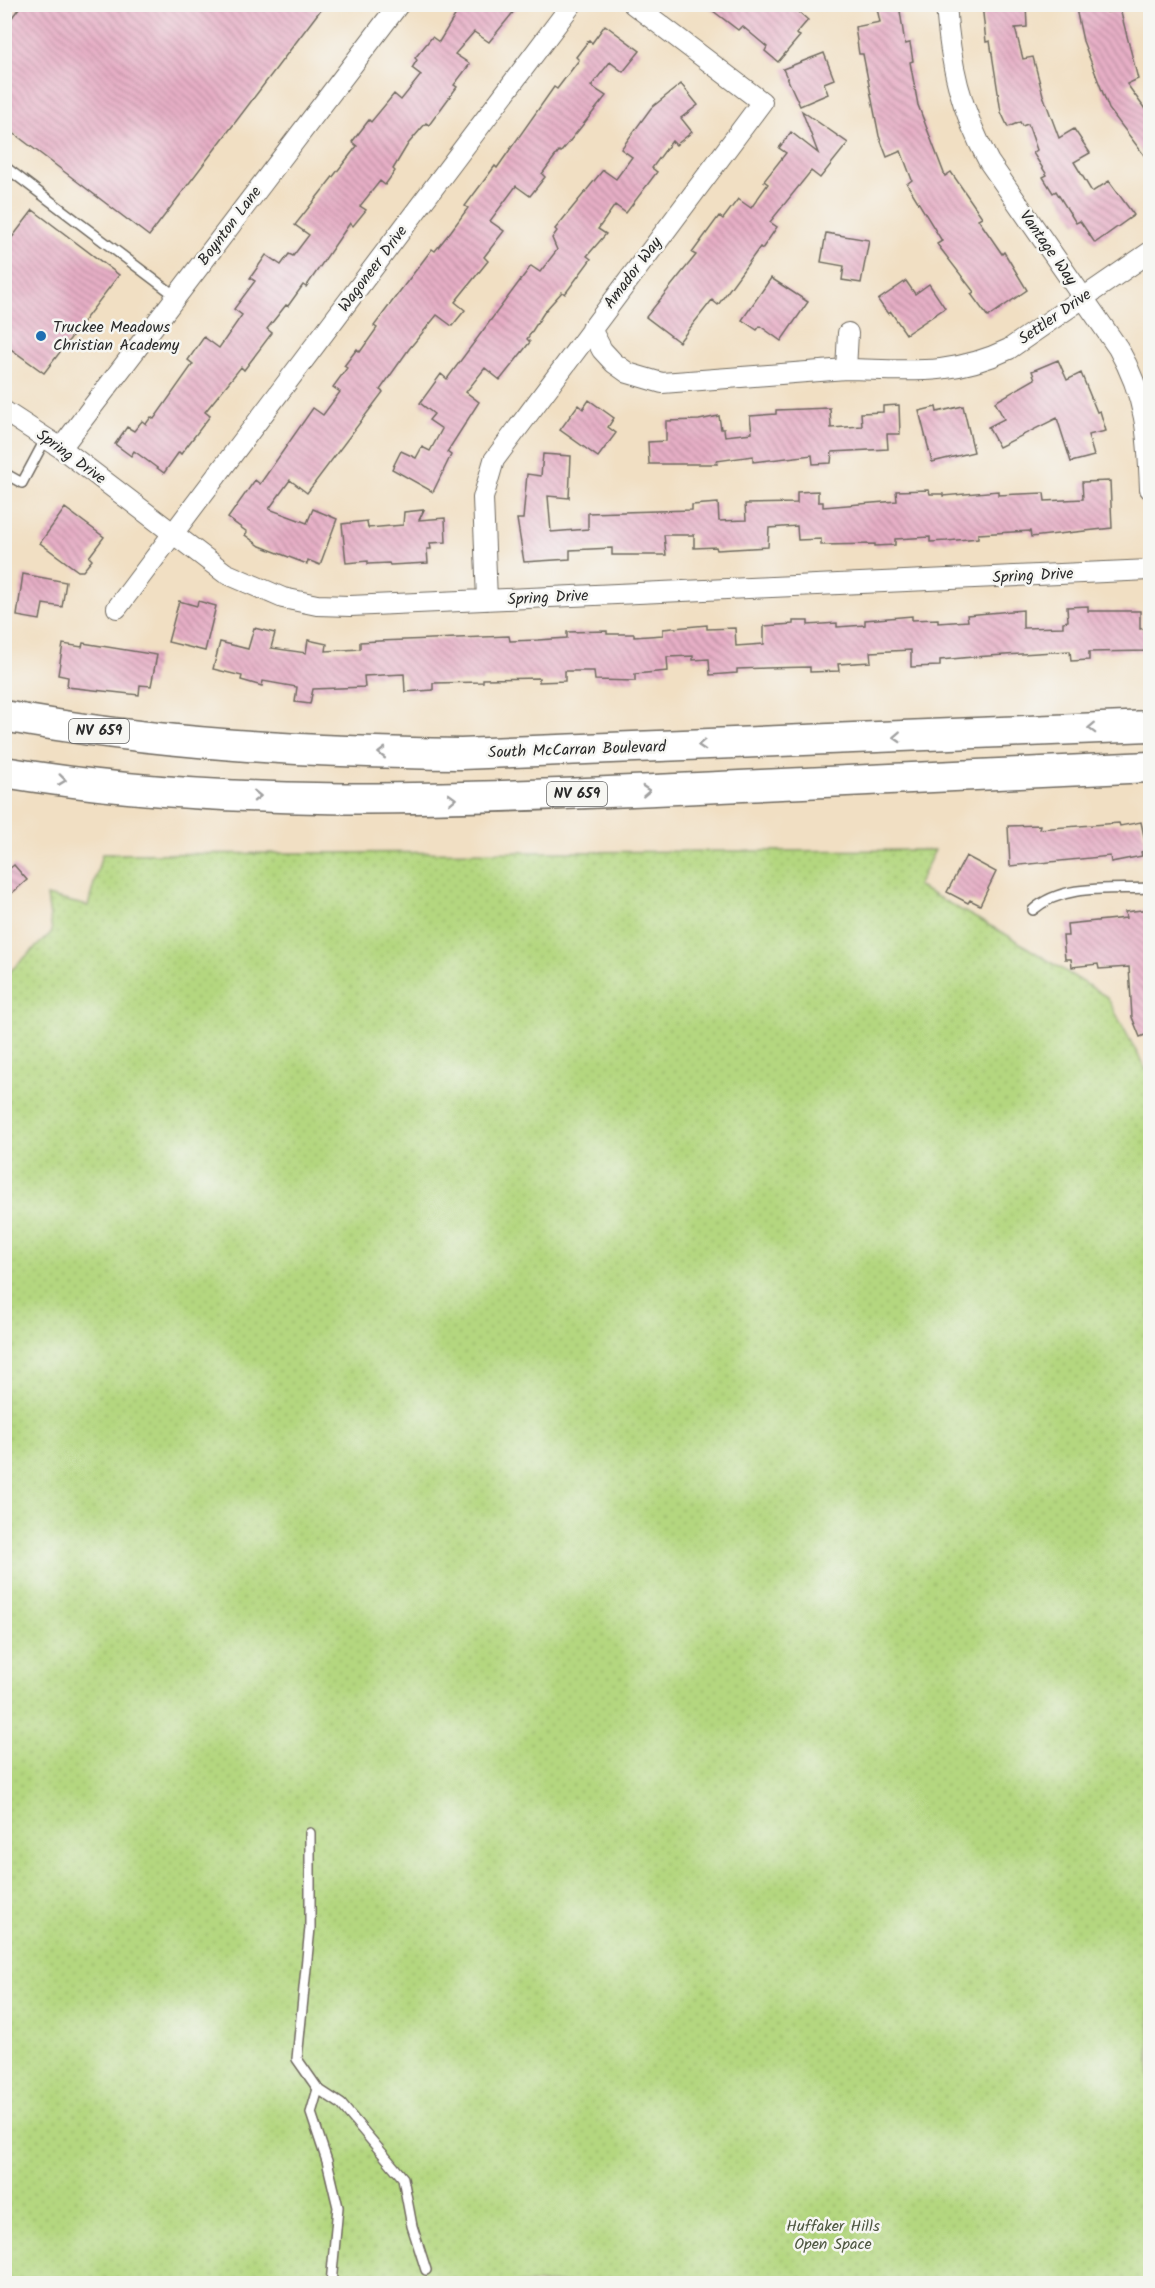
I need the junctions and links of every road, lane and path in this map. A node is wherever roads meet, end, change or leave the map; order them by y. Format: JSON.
{"nodes":[{"id":1,"x":399,"y":4,"type":"edge"},
{"id":2,"x":572,"y":4,"type":"edge"},
{"id":3,"x":633,"y":4,"type":"edge"},
{"id":4,"x":946,"y":4,"type":"edge"},
{"id":5,"x":4,"y":166,"type":"edge"},
{"id":6,"x":1150,"y":252,"type":"edge"},
{"id":7,"x":177,"y":297,"type":"junction"},
{"id":8,"x":1083,"y":298,"type":"junction"},
{"id":9,"x":591,"y":329,"type":"junction"},
{"id":10,"x":848,"y":333,"type":"dead end"},
{"id":11,"x":846,"y":369,"type":"junction"},
{"id":12,"x":4,"y":411,"type":"edge"},
{"id":13,"x":54,"y":443,"type":"junction"},
{"id":14,"x":4,"y":473,"type":"edge"},
{"id":15,"x":1150,"y":489,"type":"edge"},
{"id":16,"x":173,"y":533,"type":"junction"},
{"id":17,"x":1150,"y":570,"type":"edge"},
{"id":18,"x":487,"y":600,"type":"junction"},
{"id":19,"x":117,"y":608,"type":"dead end"},
{"id":20,"x":4,"y":716,"type":"edge"},
{"id":21,"x":1150,"y":726,"type":"edge"},
{"id":22,"x":1150,"y":767,"type":"edge"},
{"id":23,"x":4,"y":772,"type":"edge"},
{"id":24,"x":1150,"y":888,"type":"edge"},
{"id":25,"x":1033,"y":910,"type":"dead end"},
{"id":26,"x":310,"y":1833,"type":"dead end"},
{"id":27,"x":318,"y":2089,"type":"junction"},
{"id":28,"x":426,"y":2270,"type":"dead end"},
{"id":29,"x":332,"y":2283,"type":"edge"}],
"edges":[{"from":1,"to":7,"type":"street","name":"Boynton Lane"},
{"from":2,"to":16,"type":"street","name":"Wagoneer Drive"},
{"from":3,"to":9,"type":"street","name":"Amador Way"},
{"from":4,"to":8,"type":"street","name":"Vantage Way"},
{"from":5,"to":7,"type":"lane"},
{"from":6,"to":8,"type":"street","name":"Settler Drive"},
{"from":7,"to":13,"type":"street","name":"Boynton Lane"},
{"from":8,"to":11,"type":"street","name":"Settler Drive"},
{"from":8,"to":15,"type":"street","name":"Vantage Way"},
{"from":9,"to":11,"type":"street","name":"Settler Drive"},
{"from":9,"to":18,"type":"street","name":"Amador Way"},
{"from":10,"to":11,"type":"street"},
{"from":12,"to":13,"type":"street","name":"Spring Drive"},
{"from":13,"to":14,"type":"lane"},
{"from":13,"to":16,"type":"street","name":"Spring Drive"},
{"from":16,"to":18,"type":"street","name":"Spring Drive"},
{"from":16,"to":19,"type":"street","name":"Wagoneer Drive"},
{"from":17,"to":18,"type":"street","name":"Spring Drive"},
{"from":21,"to":20,"type":"main road","name":"South McCarran Boulevard","number":"NV 659","one_way":true},
{"from":23,"to":22,"type":"main road","number":"NV 659","one_way":true},
{"from":24,"to":25,"type":"lane"},
{"from":26,"to":27,"type":"lane"},
{"from":27,"to":28,"type":"lane"},
{"from":27,"to":29,"type":"lane"}]}
